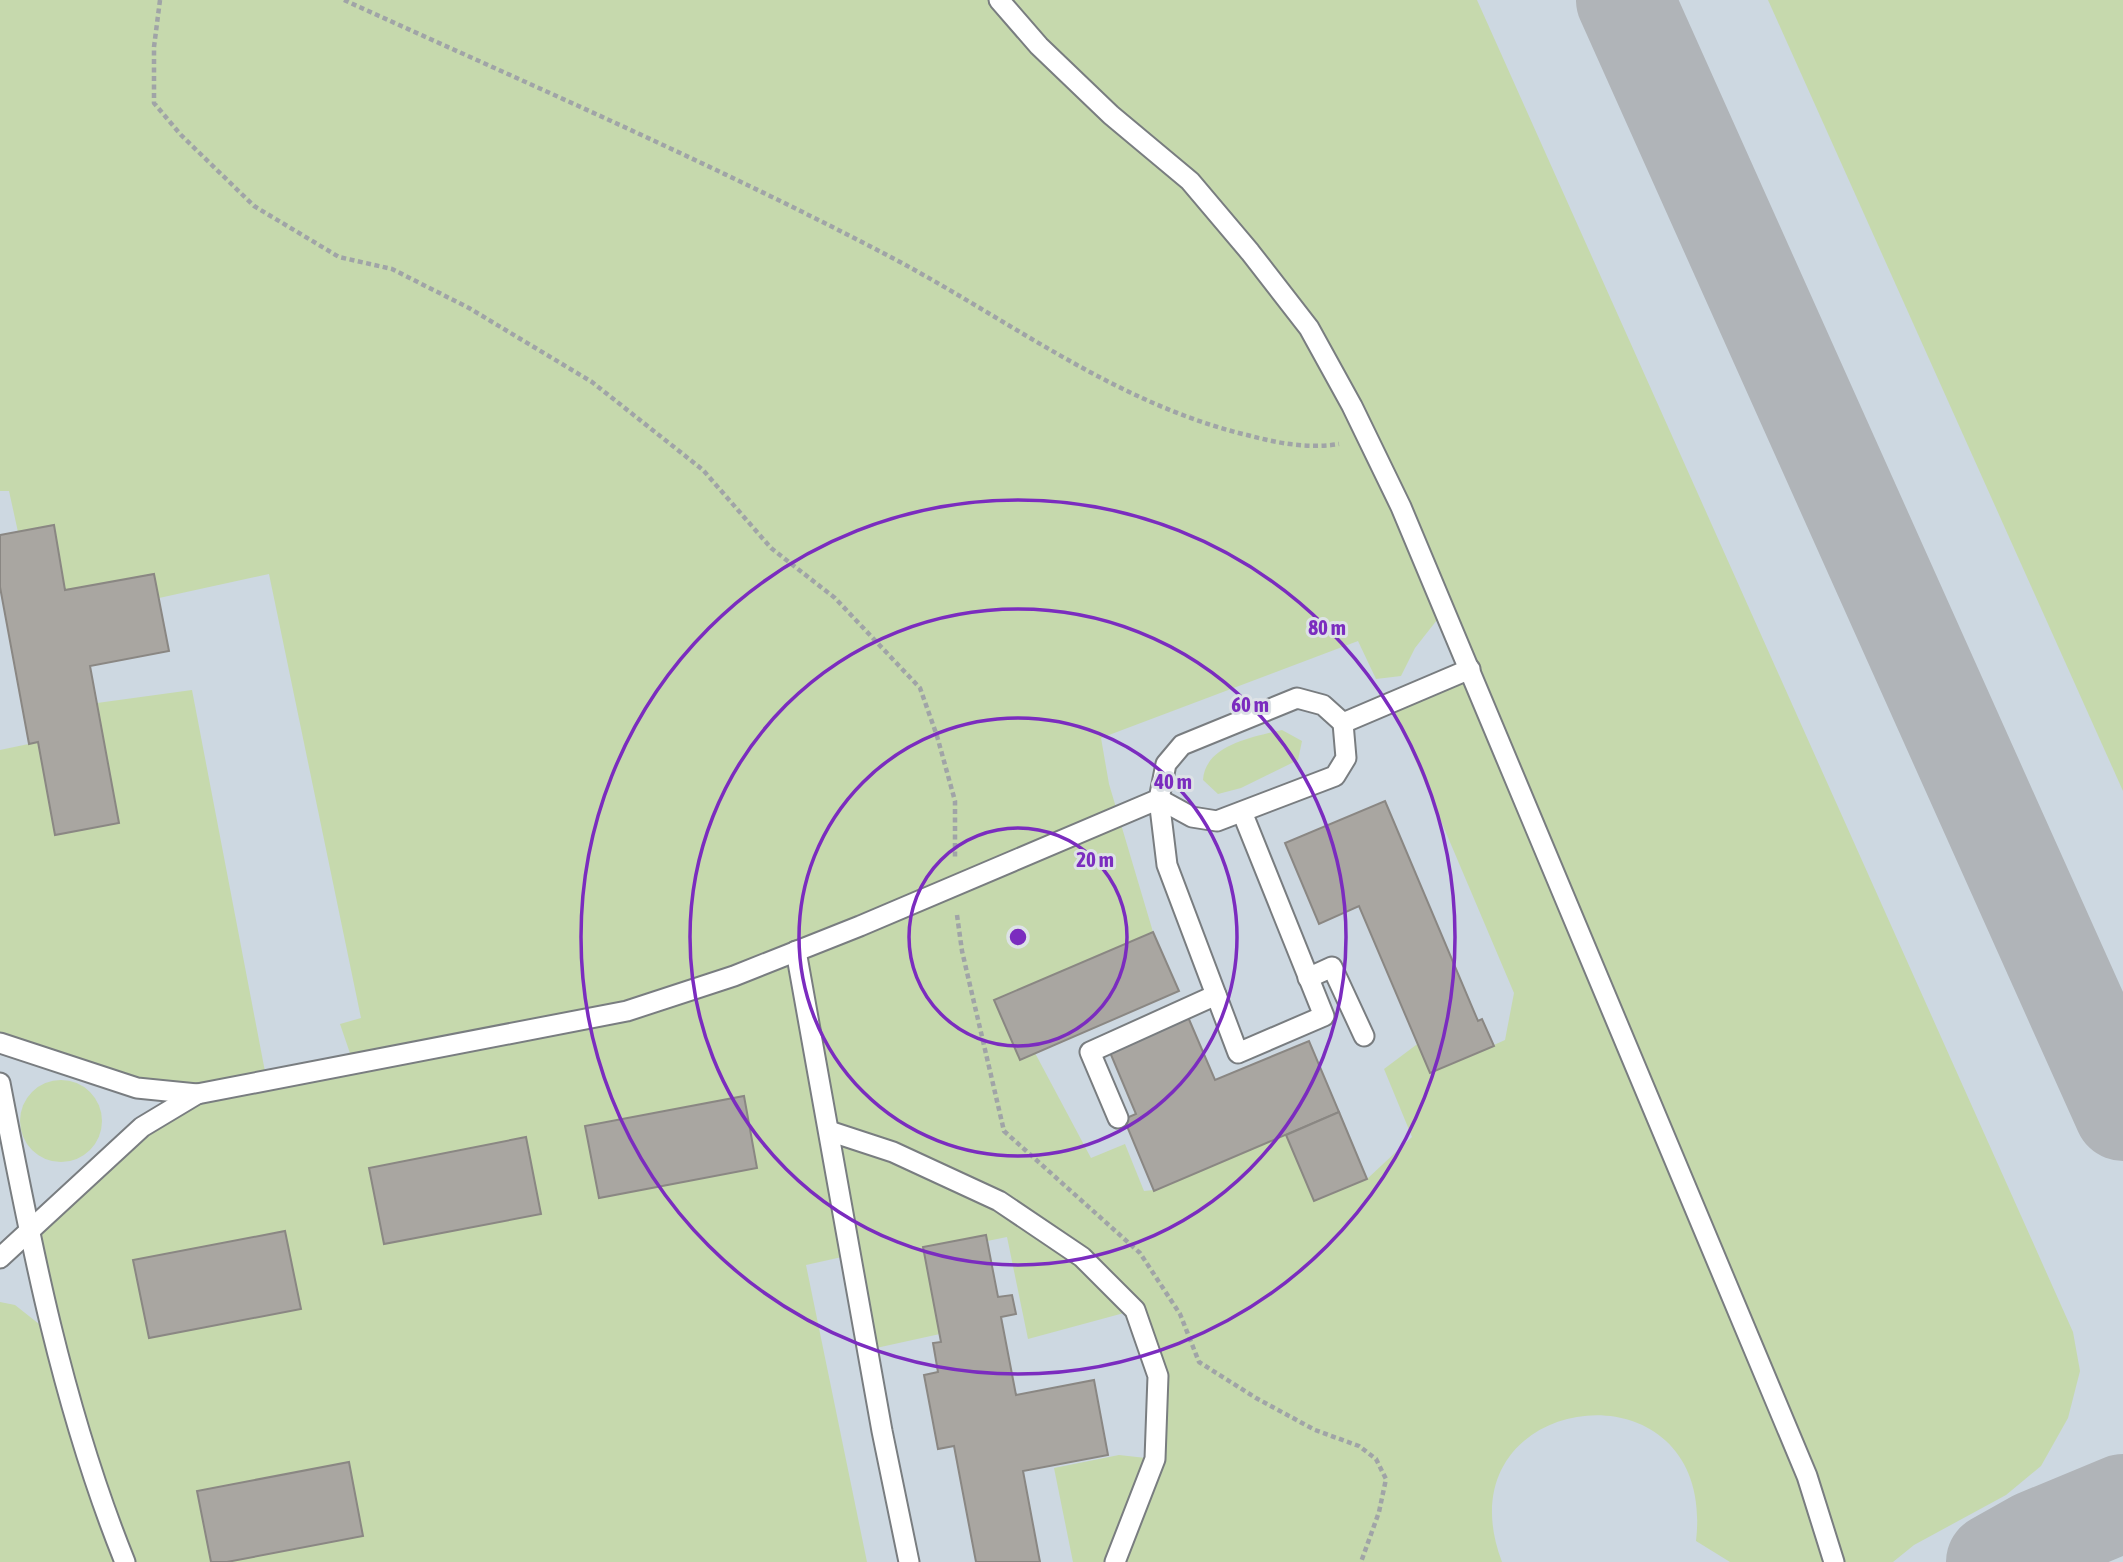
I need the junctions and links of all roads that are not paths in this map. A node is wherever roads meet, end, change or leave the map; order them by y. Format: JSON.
{"nodes":[{"id":1,"x":999,"y":0,"type":"edge"},
{"id":2,"x":1470,"y":669,"type":"junction"},
{"id":3,"x":1343,"y":723,"type":"junction"},
{"id":4,"x":1159,"y":799,"type":"junction"},
{"id":5,"x":1242,"y":812,"type":"junction"},
{"id":6,"x":796,"y":951,"type":"junction"},
{"id":7,"x":1308,"y":978,"type":"junction"},
{"id":8,"x":1216,"y":995,"type":"junction"},
{"id":9,"x":1364,"y":1036,"type":"dead end"},
{"id":10,"x":0,"y":1042,"type":"edge"},
{"id":11,"x":0,"y":1083,"type":"edge"},
{"id":12,"x":197,"y":1094,"type":"junction"},
{"id":13,"x":1118,"y":1118,"type":"dead end"},
{"id":14,"x":829,"y":1130,"type":"junction"},
{"id":15,"x":29,"y":1232,"type":"junction"},
{"id":16,"x":0,"y":1258,"type":"edge"},
{"id":17,"x":125,"y":1562,"type":"edge"},
{"id":18,"x":909,"y":1562,"type":"edge"},
{"id":19,"x":1115,"y":1562,"type":"edge"},
{"id":20,"x":1834,"y":1562,"type":"edge"}],
"edges":[{"from":1,"to":2,"type":"lane"},
{"from":2,"to":3,"type":"lane"},
{"from":2,"to":20,"type":"lane"},
{"from":3,"to":4,"type":"lane"},
{"from":3,"to":5,"type":"lane"},
{"from":4,"to":5,"type":"lane"},
{"from":4,"to":6,"type":"lane"},
{"from":4,"to":8,"type":"lane"},
{"from":5,"to":7,"type":"lane"},
{"from":6,"to":12,"type":"lane"},
{"from":6,"to":14,"type":"lane"},
{"from":7,"to":8,"type":"lane"},
{"from":7,"to":9,"type":"lane"},
{"from":8,"to":13,"type":"lane"},
{"from":10,"to":12,"type":"lane"},
{"from":11,"to":15,"type":"lane"},
{"from":12,"to":15,"type":"lane"},
{"from":14,"to":18,"type":"lane"},
{"from":14,"to":19,"type":"lane"},
{"from":15,"to":16,"type":"lane"},
{"from":15,"to":17,"type":"lane"}]}
